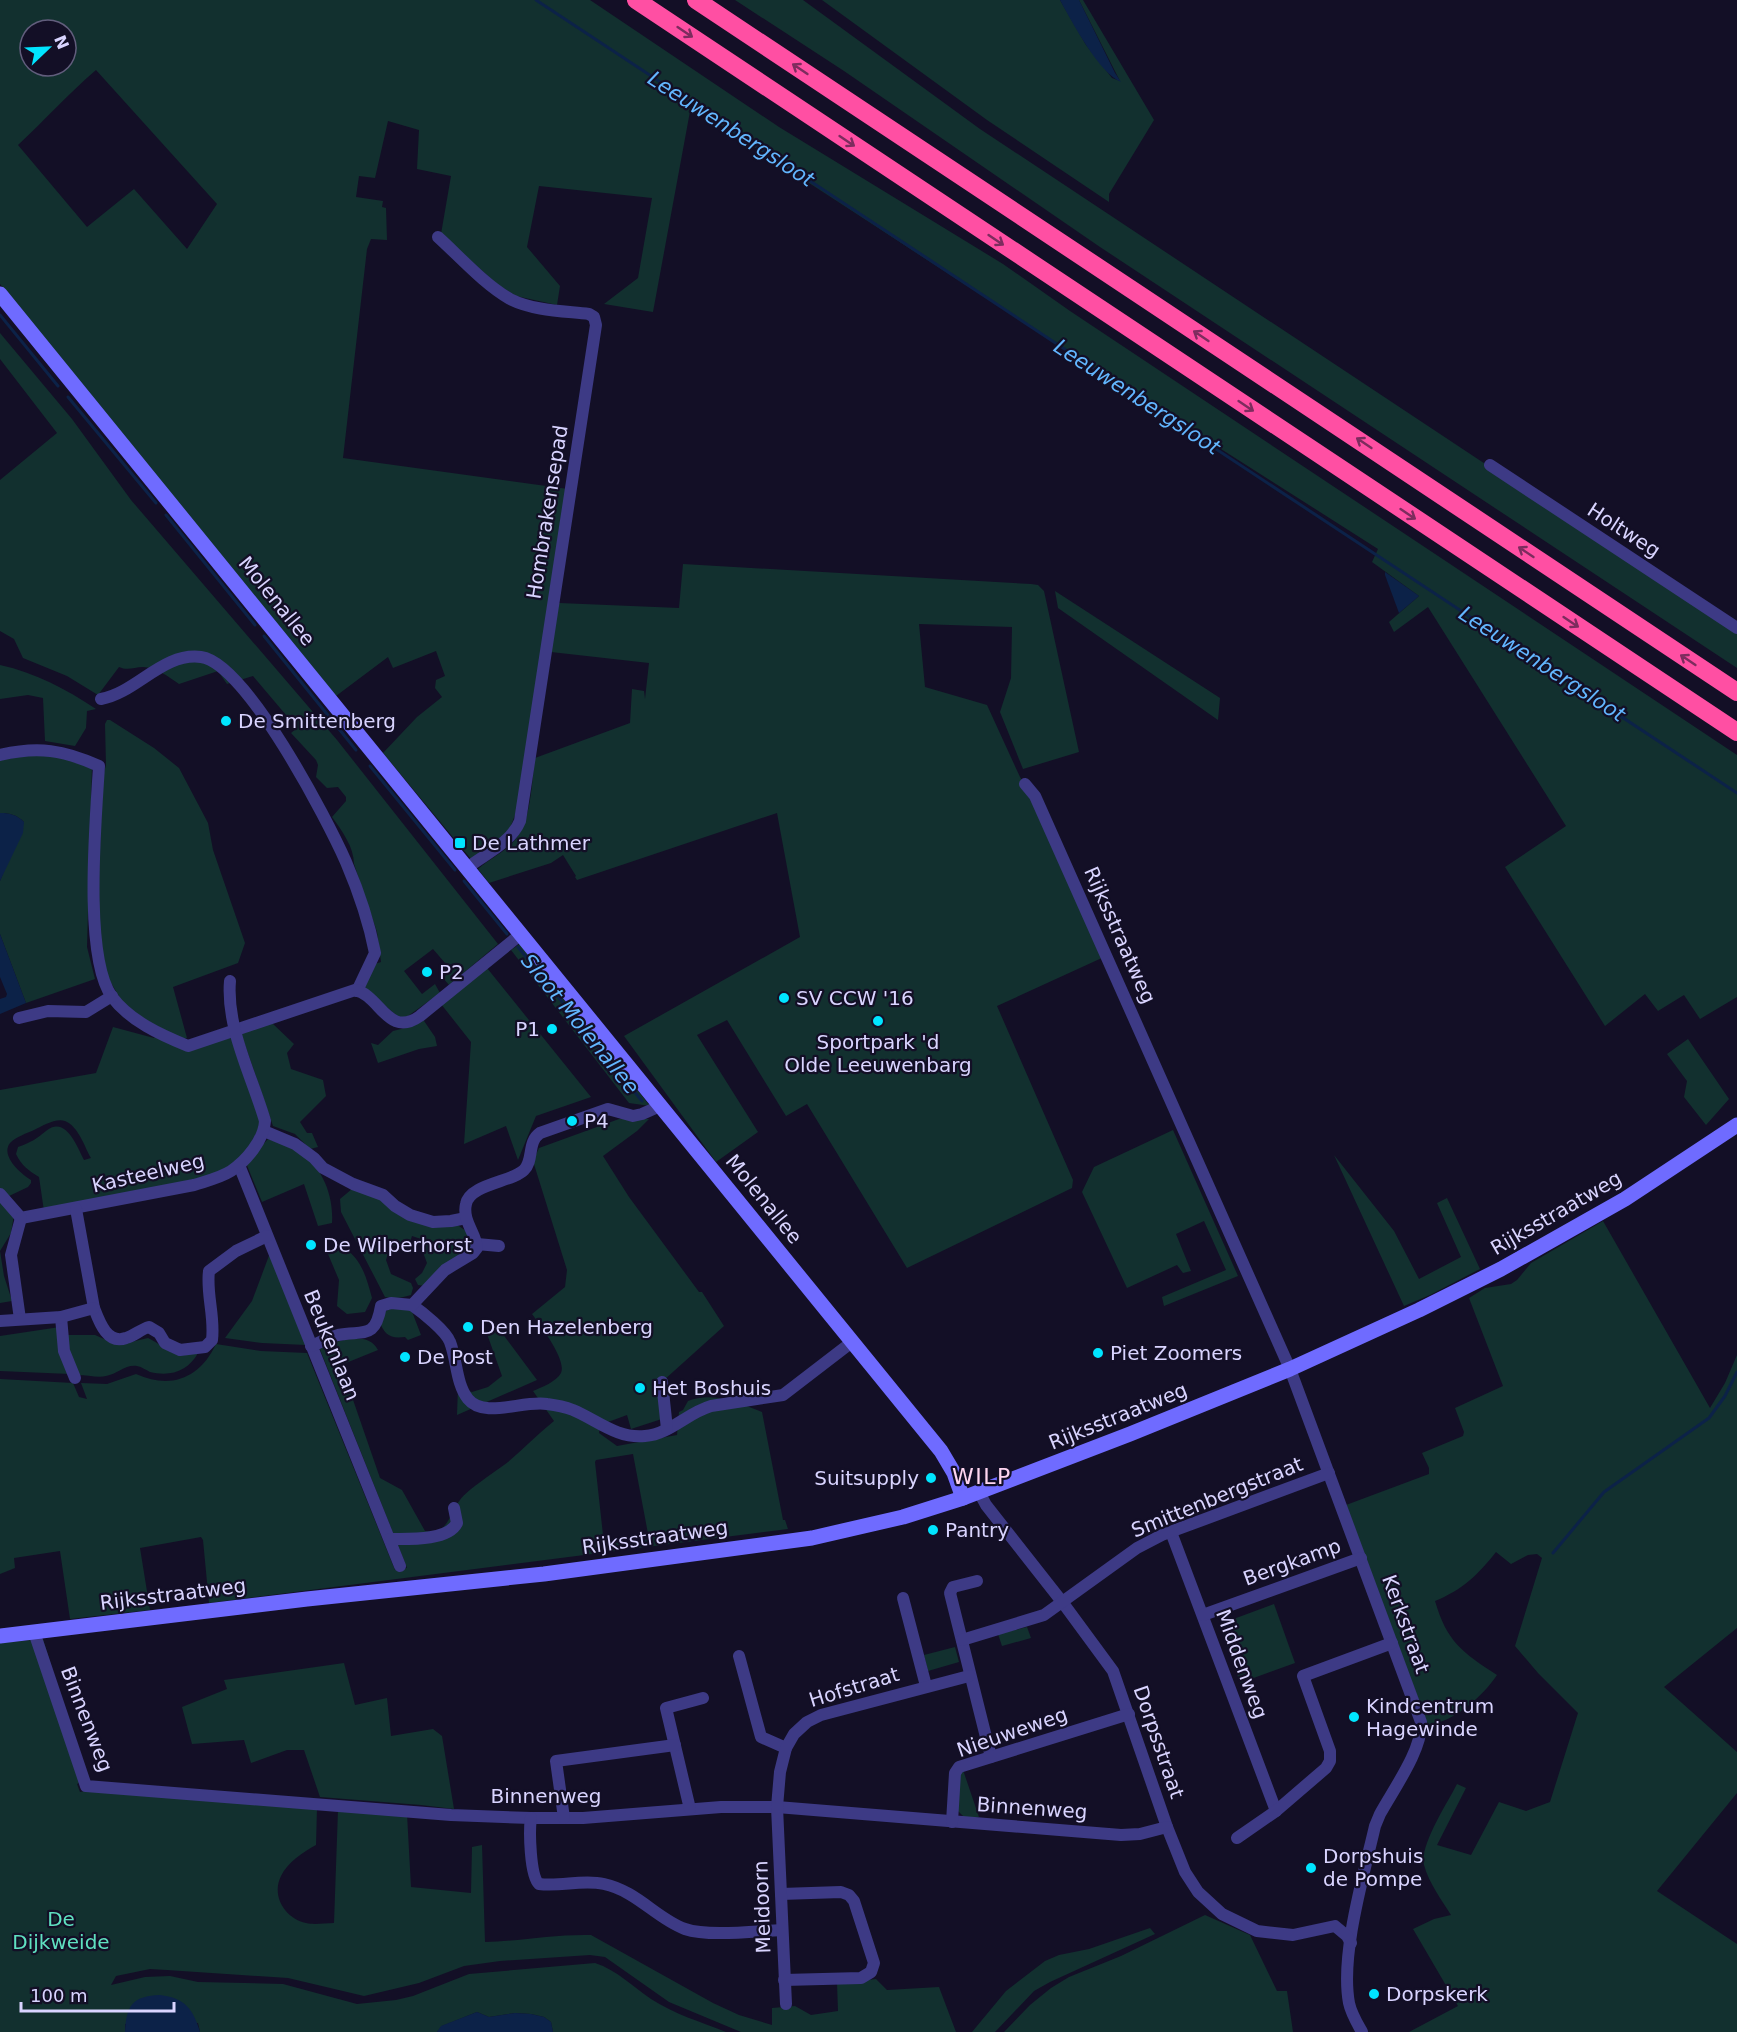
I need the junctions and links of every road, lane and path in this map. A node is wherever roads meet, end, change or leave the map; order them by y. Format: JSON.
{"nodes":[{"id":1,"x":636,"y":0,"type":"edge"},
{"id":2,"x":696,"y":0,"type":"edge"},
{"id":3,"x":438,"y":237,"type":"dead end"},
{"id":4,"x":0,"y":294,"type":"edge"},
{"id":5,"x":1490,"y":465,"type":"dead end"},
{"id":6,"x":1737,"y":628,"type":"edge"},
{"id":7,"x":1737,"y":692,"type":"edge"},
{"id":8,"x":101,"y":699,"type":"dead end"},
{"id":9,"x":1737,"y":732,"type":"edge"},
{"id":10,"x":0,"y":755,"type":"edge"},
{"id":11,"x":1025,"y":784,"type":"dead end"},
{"id":12,"x":467,"y":868,"type":"junction"},
{"id":13,"x":521,"y":934,"type":"junction"},
{"id":14,"x":230,"y":981,"type":"dead end"},
{"id":15,"x":354,"y":991,"type":"junction"},
{"id":16,"x":112,"y":996,"type":"junction"},
{"id":17,"x":19,"y":1018,"type":"dead end"},
{"id":18,"x":236,"y":1030,"type":"junction"},
{"id":19,"x":660,"y":1106,"type":"junction"},
{"id":20,"x":1737,"y":1125,"type":"edge"},
{"id":21,"x":264,"y":1131,"type":"junction"},
{"id":22,"x":239,"y":1165,"type":"junction"},
{"id":23,"x":0,"y":1194,"type":"edge"},
{"id":24,"x":76,"y":1209,"type":"junction"},
{"id":25,"x":21,"y":1218,"type":"junction"},
{"id":26,"x":466,"y":1218,"type":"junction"},
{"id":27,"x":267,"y":1236,"type":"junction"},
{"id":28,"x":477,"y":1244,"type":"junction"},
{"id":29,"x":499,"y":1246,"type":"dead end"},
{"id":30,"x":431,"y":1287,"type":"junction"},
{"id":31,"x":412,"y":1305,"type":"junction"},
{"id":32,"x":94,"y":1308,"type":"junction"},
{"id":33,"x":61,"y":1317,"type":"junction"},
{"id":34,"x":20,"y":1319,"type":"junction"},
{"id":35,"x":0,"y":1321,"type":"edge"},
{"id":36,"x":433,"y":1321,"type":"junction"},
{"id":37,"x":852,"y":1342,"type":"junction"},
{"id":38,"x":311,"y":1346,"type":"junction"},
{"id":39,"x":1290,"y":1369,"type":"junction"},
{"id":40,"x":75,"y":1378,"type":"dead end"},
{"id":41,"x":662,"y":1382,"type":"dead end"},
{"id":42,"x":667,"y":1429,"type":"junction"},
{"id":43,"x":1329,"y":1473,"type":"junction"},
{"id":44,"x":979,"y":1492,"type":"junction"},
{"id":45,"x":963,"y":1498,"type":"junction"},
{"id":46,"x":454,"y":1508,"type":"dead end"},
{"id":47,"x":1171,"y":1532,"type":"junction"},
{"id":48,"x":390,"y":1539,"type":"junction"},
{"id":49,"x":1361,"y":1558,"type":"junction"},
{"id":50,"x":400,"y":1566,"type":"dead end"},
{"id":51,"x":977,"y":1581,"type":"dead end"},
{"id":52,"x":903,"y":1598,"type":"dead end"},
{"id":53,"x":1064,"y":1603,"type":"junction"},
{"id":54,"x":1203,"y":1615,"type":"junction"},
{"id":55,"x":1,"y":1632,"type":"edge"},
{"id":56,"x":34,"y":1632,"type":"junction"},
{"id":57,"x":962,"y":1640,"type":"junction"},
{"id":58,"x":1392,"y":1643,"type":"junction"},
{"id":59,"x":739,"y":1656,"type":"dead end"},
{"id":60,"x":969,"y":1676,"type":"junction"},
{"id":61,"x":926,"y":1686,"type":"junction"},
{"id":62,"x":703,"y":1698,"type":"dead end"},
{"id":63,"x":1129,"y":1714,"type":"junction"},
{"id":64,"x":675,"y":1745,"type":"junction"},
{"id":65,"x":786,"y":1748,"type":"junction"},
{"id":66,"x":991,"y":1757,"type":"junction"},
{"id":67,"x":777,"y":1807,"type":"junction"},
{"id":68,"x":690,"y":1809,"type":"junction"},
{"id":69,"x":1276,"y":1811,"type":"junction"},
{"id":70,"x":531,"y":1818,"type":"junction"},
{"id":71,"x":564,"y":1818,"type":"junction"},
{"id":72,"x":952,"y":1822,"type":"junction"},
{"id":73,"x":1167,"y":1827,"type":"junction"},
{"id":74,"x":1237,"y":1838,"type":"dead end"},
{"id":75,"x":781,"y":1894,"type":"junction"},
{"id":76,"x":1355,"y":1914,"type":"junction"},
{"id":77,"x":1335,"y":1926,"type":"junction"},
{"id":78,"x":782,"y":1930,"type":"junction"},
{"id":79,"x":1351,"y":1943,"type":"junction"},
{"id":80,"x":784,"y":1980,"type":"junction"},
{"id":81,"x":786,"y":2004,"type":"dead end"},
{"id":82,"x":1362,"y":2032,"type":"edge"}],
"edges":[{"from":1,"to":9,"type":"highway","one_way":true},
{"from":7,"to":2,"type":"highway","one_way":true},
{"from":3,"to":12,"type":"street","name":"Hombrakensepad"},
{"from":4,"to":12,"type":"main road","name":"Molenallee"},
{"from":5,"to":6,"type":"street","name":"Holtweg"},
{"from":8,"to":15,"type":"street"},
{"from":10,"to":16,"type":"street"},
{"from":11,"to":39,"type":"street","name":"Rijksstraatweg"},
{"from":12,"to":13,"type":"main road","name":"Molenallee"},
{"from":13,"to":15,"type":"street"},
{"from":13,"to":19,"type":"main road","name":"Molenallee"},
{"from":14,"to":18,"type":"street"},
{"from":15,"to":18,"type":"street"},
{"from":16,"to":17,"type":"street"},
{"from":16,"to":18,"type":"street"},
{"from":18,"to":21,"type":"street"},
{"from":19,"to":26,"type":"street"},
{"from":19,"to":37,"type":"main road","name":"Molenallee"},
{"from":20,"to":39,"type":"main road","name":"Rijksstraatweg"},
{"from":21,"to":22,"type":"street","name":"Kasteelweg"},
{"from":21,"to":26,"type":"street"},
{"from":22,"to":24,"type":"street","name":"Kasteelweg"},
{"from":22,"to":27,"type":"street","name":"Beukenlaan"},
{"from":23,"to":25,"type":"street"},
{"from":24,"to":25,"type":"street","name":"Kasteelweg"},
{"from":24,"to":32,"type":"street"},
{"from":25,"to":34,"type":"street"},
{"from":26,"to":28,"type":"street"},
{"from":27,"to":32,"type":"street"},
{"from":27,"to":38,"type":"street","name":"Beukenlaan"},
{"from":28,"to":29,"type":"street"},
{"from":28,"to":30,"type":"street"},
{"from":30,"to":31,"type":"street"},
{"from":30,"to":36,"type":"street"},
{"from":31,"to":36,"type":"street"},
{"from":31,"to":38,"type":"street"},
{"from":32,"to":33,"type":"street"},
{"from":33,"to":34,"type":"street"},
{"from":33,"to":40,"type":"street"},
{"from":34,"to":35,"type":"street"},
{"from":36,"to":42,"type":"street"},
{"from":37,"to":42,"type":"street"},
{"from":37,"to":45,"type":"main road","name":"Molenallee"},
{"from":38,"to":48,"type":"street","name":"Beukenlaan"},
{"from":39,"to":43,"type":"street","name":"Kerkstraat"},
{"from":39,"to":44,"type":"main road","name":"Rijksstraatweg"},
{"from":41,"to":42,"type":"street"},
{"from":43,"to":47,"type":"street","name":"Smittenbergstraat"},
{"from":43,"to":49,"type":"street","name":"Kerkstraat"},
{"from":44,"to":45,"type":"main road","name":"Rijksstraatweg"},
{"from":44,"to":53,"type":"street","name":"Dorpsstraat"},
{"from":45,"to":56,"type":"main road","name":"Rijksstraatweg"},
{"from":46,"to":48,"type":"street"},
{"from":47,"to":53,"type":"street","name":"Smittenbergstraat"},
{"from":47,"to":54,"type":"street","name":"Middenweg"},
{"from":48,"to":50,"type":"street","name":"Beukenlaan"},
{"from":49,"to":54,"type":"street","name":"Bergkamp"},
{"from":49,"to":58,"type":"street","name":"Kerkstraat"},
{"from":51,"to":57,"type":"street"},
{"from":52,"to":61,"type":"street"},
{"from":53,"to":57,"type":"street","name":"Smittenbergstraat"},
{"from":53,"to":63,"type":"street","name":"Dorpsstraat"},
{"from":54,"to":69,"type":"street","name":"Middenweg"},
{"from":55,"to":56,"type":"main road","name":"Rijksstraatweg"},
{"from":56,"to":70,"type":"street","name":"Binnenweg"},
{"from":57,"to":60,"type":"street"},
{"from":58,"to":69,"type":"street"},
{"from":58,"to":76,"type":"street","name":"Kerkstraat"},
{"from":59,"to":65,"type":"street"},
{"from":60,"to":61,"type":"street","name":"Hofstraat"},
{"from":60,"to":66,"type":"street"},
{"from":61,"to":65,"type":"street","name":"Hofstraat"},
{"from":62,"to":64,"type":"street"},
{"from":63,"to":66,"type":"street","name":"Nieuweweg"},
{"from":63,"to":73,"type":"street","name":"Dorpsstraat"},
{"from":64,"to":68,"type":"street"},
{"from":64,"to":71,"type":"street"},
{"from":65,"to":67,"type":"street","name":"Hofstraat"},
{"from":66,"to":72,"type":"street","name":"Nieuweweg"},
{"from":67,"to":68,"type":"street","name":"Binnenweg"},
{"from":67,"to":72,"type":"street","name":"Binnenweg"},
{"from":67,"to":75,"type":"street","name":"Meidoorn"},
{"from":68,"to":71,"type":"street","name":"Binnenweg"},
{"from":69,"to":74,"type":"street"},
{"from":70,"to":71,"type":"street","name":"Binnenweg"},
{"from":70,"to":78,"type":"street"},
{"from":72,"to":73,"type":"street","name":"Binnenweg"},
{"from":73,"to":77,"type":"street","name":"Dorpsstraat"},
{"from":75,"to":78,"type":"street","name":"Meidoorn"},
{"from":75,"to":80,"type":"street"},
{"from":76,"to":77,"type":"street","name":"Dorpsstraat"},
{"from":76,"to":79,"type":"street","name":"Kerkstraat"},
{"from":77,"to":79,"type":"street"},
{"from":78,"to":80,"type":"street","name":"Meidoorn"},
{"from":79,"to":82,"type":"street","name":"Kerkstraat"},
{"from":80,"to":81,"type":"street","name":"Meidoorn"}]}
